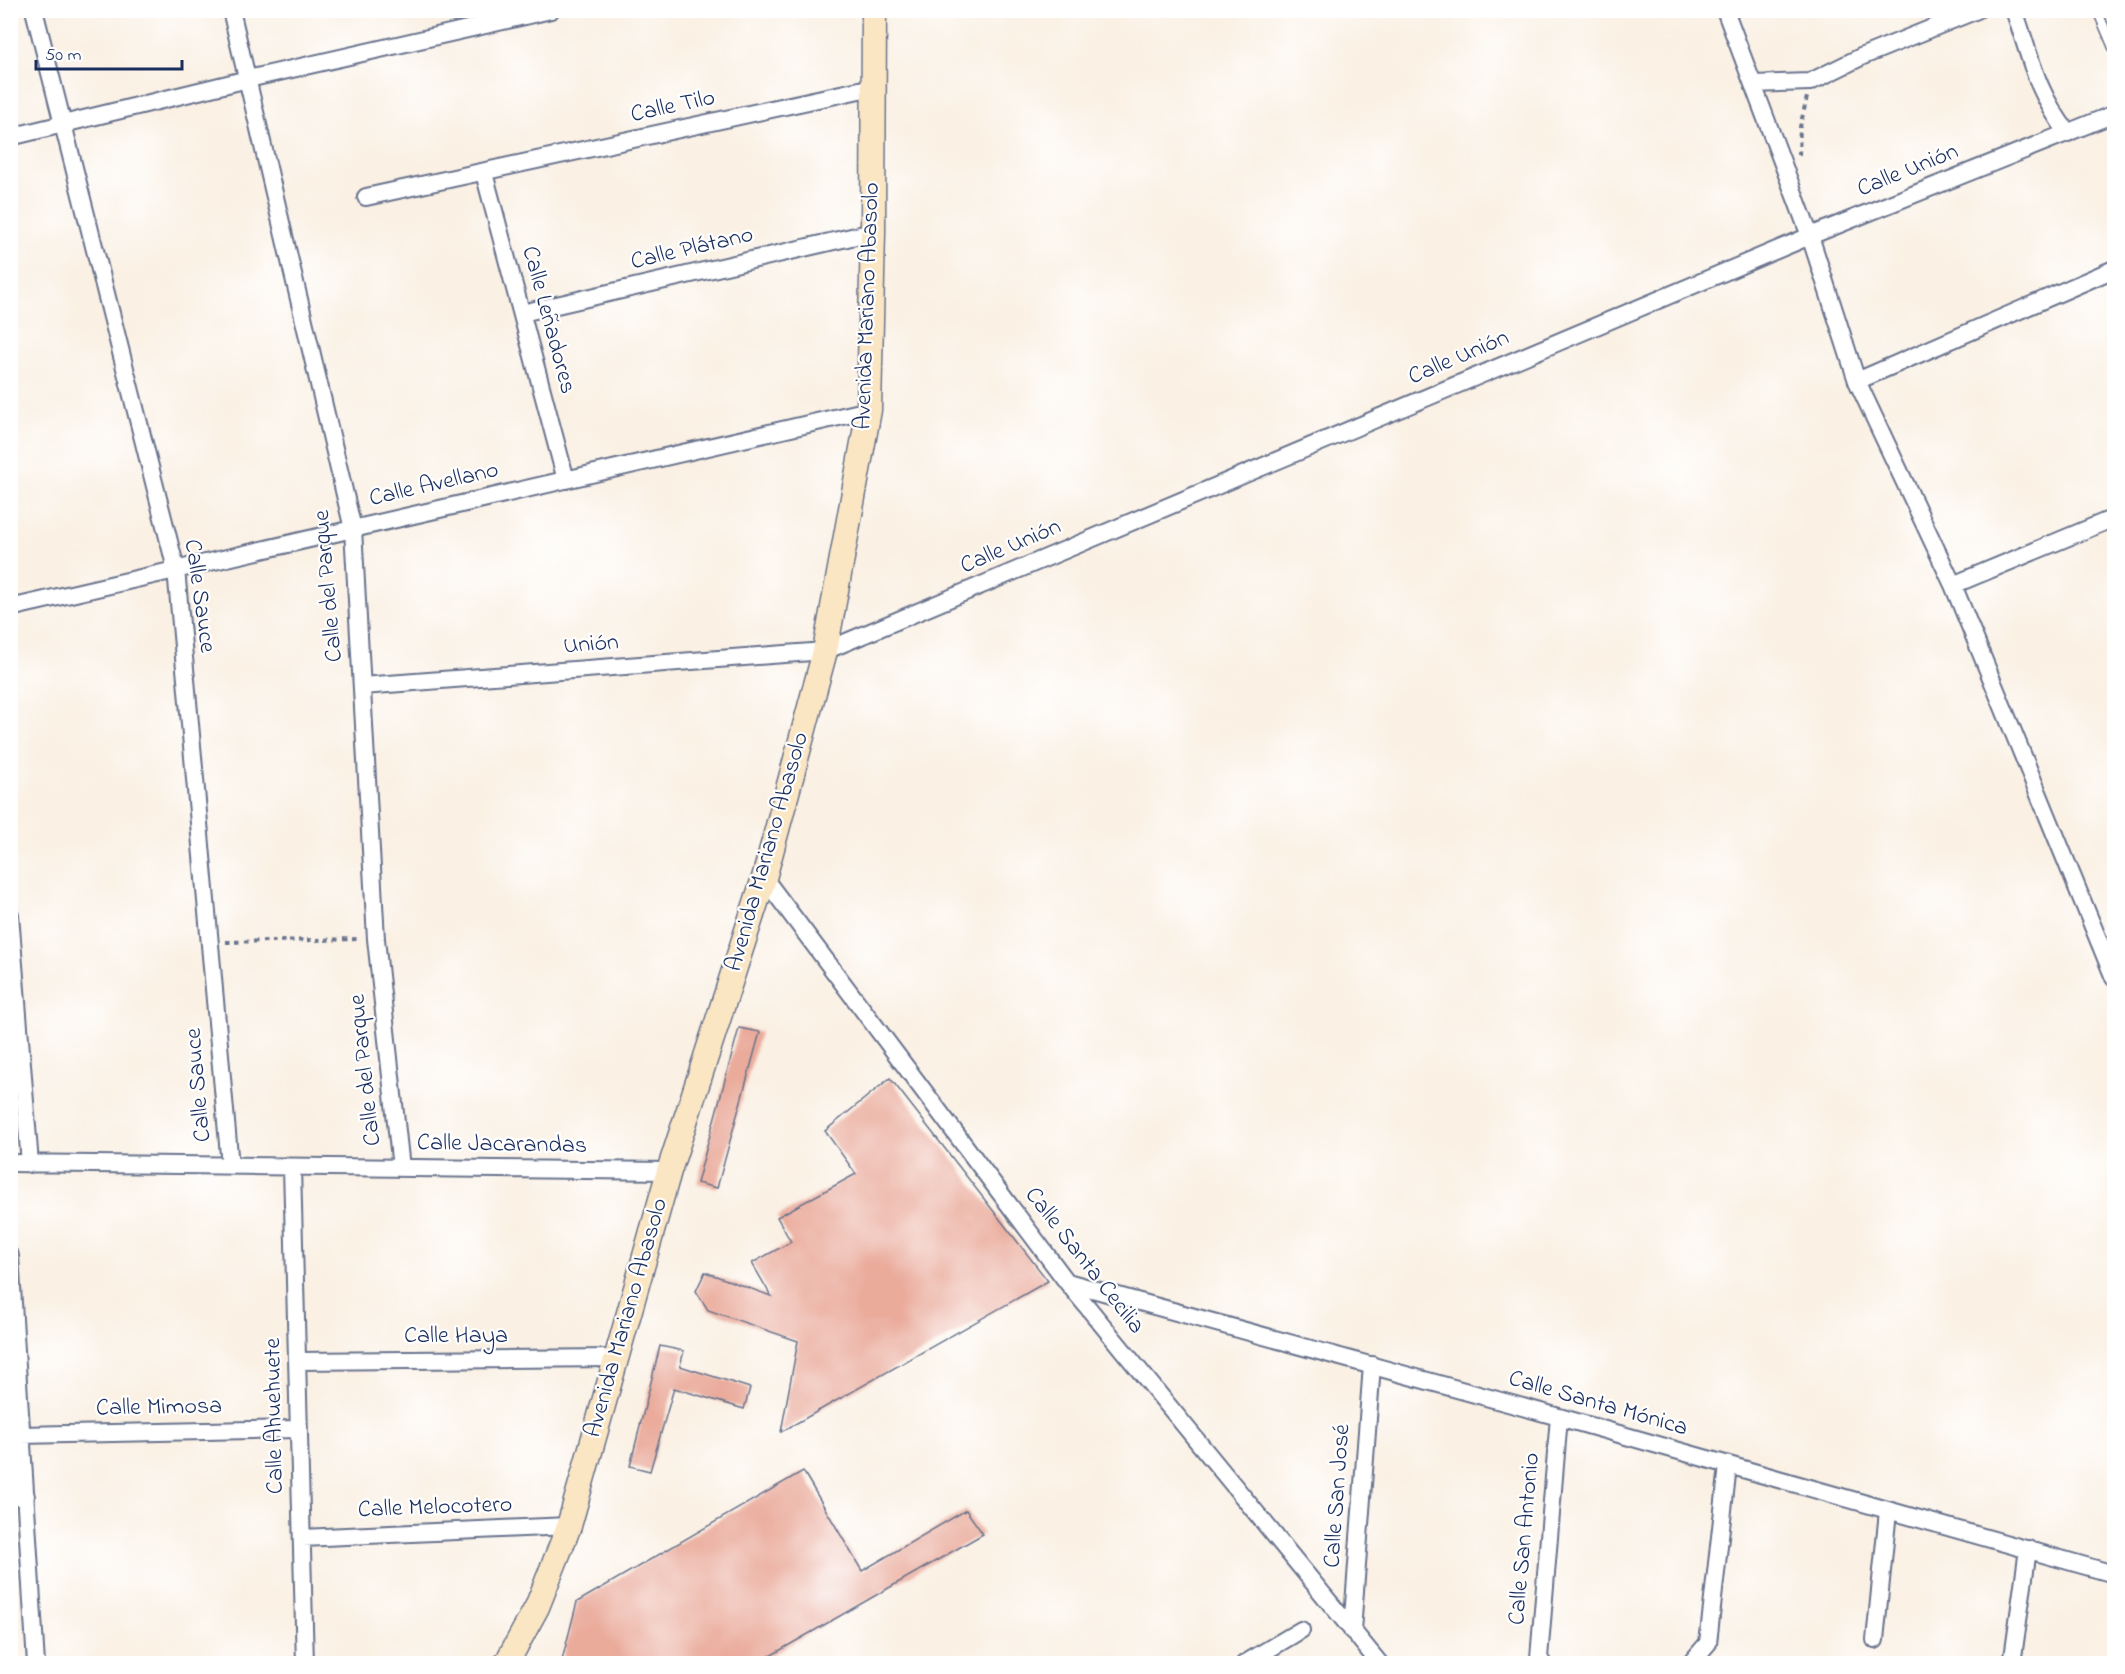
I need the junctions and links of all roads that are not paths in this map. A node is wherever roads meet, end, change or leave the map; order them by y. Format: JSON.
{"nodes":[{"id":1,"x":34,"y":10,"type":"edge"},
{"id":2,"x":231,"y":10,"type":"edge"},
{"id":3,"x":551,"y":10,"type":"edge"},
{"id":4,"x":874,"y":10,"type":"edge"},
{"id":5,"x":1725,"y":10,"type":"edge"},
{"id":6,"x":1977,"y":10,"type":"edge"},
{"id":7,"x":2014,"y":10,"type":"edge"},
{"id":8,"x":2097,"y":10,"type":"edge"},
{"id":9,"x":2115,"y":50,"type":"edge"},
{"id":10,"x":248,"y":79,"type":"junction"},
{"id":11,"x":1753,"y":84,"type":"junction"},
{"id":12,"x":873,"y":87,"type":"junction"},
{"id":13,"x":2115,"y":114,"type":"edge"},
{"id":14,"x":62,"y":124,"type":"junction"},
{"id":15,"x":2068,"y":133,"type":"junction"},
{"id":16,"x":10,"y":137,"type":"edge"},
{"id":17,"x":484,"y":173,"type":"junction"},
{"id":18,"x":366,"y":197,"type":"dead end"},
{"id":19,"x":873,"y":232,"type":"junction"},
{"id":20,"x":1810,"y":236,"type":"junction"},
{"id":21,"x":2115,"y":269,"type":"edge"},
{"id":22,"x":522,"y":313,"type":"junction"},
{"id":23,"x":1857,"y":381,"type":"junction"},
{"id":24,"x":869,"y":410,"type":"junction"},
{"id":25,"x":566,"y":480,"type":"junction"},
{"id":26,"x":2115,"y":518,"type":"edge"},
{"id":27,"x":353,"y":529,"type":"junction"},
{"id":28,"x":176,"y":569,"type":"junction"},
{"id":29,"x":1953,"y":585,"type":"junction"},
{"id":30,"x":10,"y":608,"type":"edge"},
{"id":31,"x":825,"y":651,"type":"junction"},
{"id":32,"x":362,"y":686,"type":"junction"},
{"id":33,"x":764,"y":878,"type":"junction"},
{"id":34,"x":10,"y":915,"type":"edge"},
{"id":35,"x":2115,"y":978,"type":"edge"},
{"id":36,"x":10,"y":1163,"type":"edge"},
{"id":37,"x":30,"y":1164,"type":"junction"},
{"id":38,"x":230,"y":1166,"type":"junction"},
{"id":39,"x":292,"y":1167,"type":"junction"},
{"id":40,"x":401,"y":1168,"type":"junction"},
{"id":41,"x":669,"y":1170,"type":"junction"},
{"id":42,"x":10,"y":1256,"type":"edge"},
{"id":43,"x":1067,"y":1282,"type":"junction"},
{"id":44,"x":12,"y":1290,"type":"edge"},
{"id":45,"x":615,"y":1358,"type":"junction"},
{"id":46,"x":298,"y":1361,"type":"junction"},
{"id":47,"x":1372,"y":1365,"type":"junction"},
{"id":48,"x":1559,"y":1417,"type":"junction"},
{"id":49,"x":298,"y":1429,"type":"junction"},
{"id":50,"x":21,"y":1435,"type":"junction"},
{"id":51,"x":1728,"y":1466,"type":"junction"},
{"id":52,"x":18,"y":1496,"type":"edge"},
{"id":53,"x":1888,"y":1511,"type":"junction"},
{"id":54,"x":569,"y":1526,"type":"junction"},
{"id":55,"x":302,"y":1538,"type":"junction"},
{"id":56,"x":2028,"y":1549,"type":"junction"},
{"id":57,"x":2115,"y":1574,"type":"edge"},
{"id":58,"x":1301,"y":1630,"type":"dead end"},
{"id":59,"x":1352,"y":1631,"type":"junction"},
{"id":60,"x":1875,"y":1640,"type":"dead end"},
{"id":61,"x":36,"y":1664,"type":"edge"},
{"id":62,"x":305,"y":1664,"type":"edge"},
{"id":63,"x":506,"y":1664,"type":"edge"},
{"id":64,"x":1244,"y":1664,"type":"edge"},
{"id":65,"x":1380,"y":1664,"type":"edge"},
{"id":66,"x":1544,"y":1664,"type":"edge"},
{"id":67,"x":1690,"y":1664,"type":"edge"},
{"id":68,"x":2012,"y":1664,"type":"edge"}],
"edges":[{"from":1,"to":14,"type":"street","name":"Calle Sauce"},
{"from":2,"to":10,"type":"street","name":"Calle del Parque"},
{"from":3,"to":10,"type":"street"},
{"from":4,"to":12,"type":"street","name":"Avenida Mariano Abasolo"},
{"from":5,"to":11,"type":"street"},
{"from":6,"to":11,"type":"street"},
{"from":7,"to":15,"type":"street"},
{"from":8,"to":9,"type":"lane"},
{"from":10,"to":14,"type":"street"},
{"from":10,"to":27,"type":"street","name":"Calle del Parque"},
{"from":11,"to":20,"type":"street"},
{"from":12,"to":17,"type":"street","name":"Calle Tilo"},
{"from":12,"to":19,"type":"street","name":"Avenida Mariano Abasolo"},
{"from":13,"to":15,"type":"street","name":"Calle Unión"},
{"from":14,"to":16,"type":"street"},
{"from":14,"to":28,"type":"street","name":"Calle Sauce"},
{"from":15,"to":20,"type":"street","name":"Calle Unión"},
{"from":17,"to":18,"type":"street","name":"Calle Tilo"},
{"from":17,"to":22,"type":"street","name":"Calle Leñadores"},
{"from":19,"to":22,"type":"street","name":"Calle Plátano"},
{"from":19,"to":24,"type":"street","name":"Avenida Mariano Abasolo"},
{"from":20,"to":23,"type":"street"},
{"from":20,"to":31,"type":"street","name":"Calle Unión"},
{"from":21,"to":23,"type":"street"},
{"from":22,"to":25,"type":"street","name":"Calle Leñadores"},
{"from":23,"to":29,"type":"street"},
{"from":24,"to":25,"type":"street","name":"Calle Avellano"},
{"from":24,"to":31,"type":"street","name":"Avenida Mariano Abasolo"},
{"from":25,"to":27,"type":"street","name":"Calle Avellano"},
{"from":26,"to":29,"type":"street"},
{"from":27,"to":28,"type":"street","name":"Calle Avellano"},
{"from":27,"to":32,"type":"street","name":"Calle del Parque"},
{"from":28,"to":30,"type":"street","name":"Calle Avellano"},
{"from":28,"to":38,"type":"street","name":"Calle Sauce"},
{"from":29,"to":35,"type":"street"},
{"from":31,"to":32,"type":"street","name":"Unión"},
{"from":31,"to":33,"type":"street","name":"Avenida Mariano Abasolo"},
{"from":32,"to":40,"type":"street","name":"Calle del Parque"},
{"from":33,"to":41,"type":"street","name":"Avenida Mariano Abasolo"},
{"from":33,"to":43,"type":"street","name":"Calle Santa Cecilia"},
{"from":34,"to":37,"type":"street"},
{"from":36,"to":37,"type":"street","name":"Calle Jacarandas"},
{"from":37,"to":38,"type":"street","name":"Calle Jacarandas"},
{"from":38,"to":39,"type":"street","name":"Calle Jacarandas"},
{"from":39,"to":40,"type":"street","name":"Calle Jacarandas"},
{"from":39,"to":46,"type":"street","name":"Calle Ahuehuete"},
{"from":40,"to":41,"type":"street","name":"Calle Jacarandas"},
{"from":41,"to":45,"type":"street","name":"Avenida Mariano Abasolo"},
{"from":42,"to":44,"type":"street"},
{"from":43,"to":47,"type":"street","name":"Calle Santa Mónica"},
{"from":43,"to":59,"type":"street","name":"Calle Santa Cecilia"},
{"from":44,"to":50,"type":"street"},
{"from":45,"to":46,"type":"street","name":"Calle Haya"},
{"from":45,"to":54,"type":"street","name":"Avenida Mariano Abasolo"},
{"from":46,"to":49,"type":"street","name":"Calle Ahuehuete"},
{"from":47,"to":48,"type":"street","name":"Calle Santa Mónica"},
{"from":47,"to":59,"type":"street","name":"Calle San José"},
{"from":48,"to":51,"type":"street","name":"Calle Santa Mónica"},
{"from":48,"to":66,"type":"street","name":"Calle San Antonio"},
{"from":49,"to":50,"type":"street","name":"Calle Mimosa"},
{"from":49,"to":55,"type":"street","name":"Calle Ahuehuete"},
{"from":50,"to":52,"type":"street"},
{"from":51,"to":53,"type":"street","name":"Calle Santa Mónica"},
{"from":51,"to":67,"type":"street"},
{"from":52,"to":61,"type":"street"},
{"from":53,"to":56,"type":"street","name":"Calle Santa Mónica"},
{"from":53,"to":60,"type":"street"},
{"from":54,"to":55,"type":"street","name":"Calle Melocotero"},
{"from":54,"to":63,"type":"street","name":"Avenida Mariano Abasolo"},
{"from":55,"to":62,"type":"street","name":"Calle Ahuehuete"},
{"from":56,"to":57,"type":"street","name":"Calle Santa Mónica"},
{"from":56,"to":68,"type":"street"},
{"from":58,"to":64,"type":"street"},
{"from":59,"to":65,"type":"street","name":"Calle Santa Cecilia"}]}
